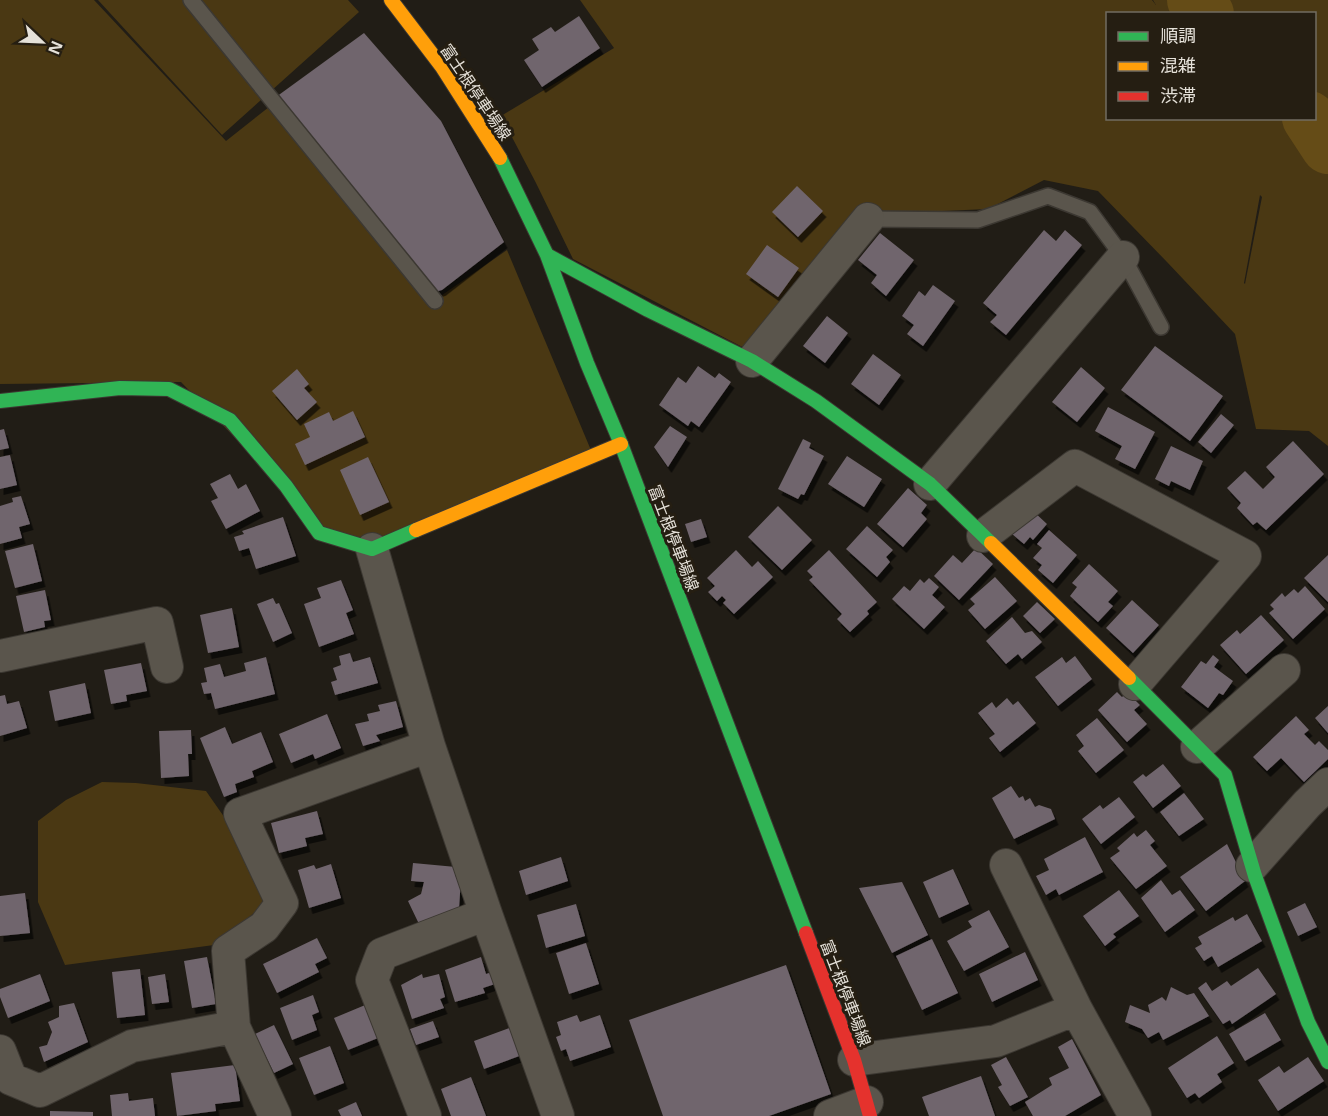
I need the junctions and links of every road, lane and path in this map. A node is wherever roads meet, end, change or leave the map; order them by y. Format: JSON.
{"nodes":[{"id":1,"x":190,"y":0,"type":"edge"},
{"id":2,"x":391,"y":0,"type":"edge"},
{"id":3,"x":868,"y":219,"type":"joint"},
{"id":4,"x":547,"y":255,"type":"junction"},
{"id":5,"x":1123,"y":257,"type":"junction"},
{"id":6,"x":435,"y":301,"type":"dead end"},
{"id":7,"x":1161,"y":327,"type":"dead end"},
{"id":8,"x":752,"y":361,"type":"junction"},
{"id":9,"x":0,"y":401,"type":"edge"},
{"id":10,"x":621,"y":444,"type":"junction"},
{"id":11,"x":930,"y":484,"type":"junction"},
{"id":12,"x":983,"y":536,"type":"junction"},
{"id":13,"x":372,"y":549,"type":"junction"},
{"id":14,"x":0,"y":656,"type":"edge"},
{"id":15,"x":167,"y":667,"type":"dead end"},
{"id":16,"x":1284,"y":670,"type":"dead end"},
{"id":17,"x":1135,"y":684,"type":"junction"},
{"id":18,"x":429,"y":746,"type":"junction"},
{"id":19,"x":1197,"y":747,"type":"junction"},
{"id":20,"x":1328,"y":784,"type":"edge"},
{"id":21,"x":1006,"y":865,"type":"dead end"},
{"id":22,"x":1252,"y":866,"type":"junction"},
{"id":23,"x":486,"y":914,"type":"junction"},
{"id":24,"x":1076,"y":1009,"type":"junction"},
{"id":25,"x":234,"y":1027,"type":"junction"},
{"id":26,"x":0,"y":1051,"type":"edge"},
{"id":27,"x":854,"y":1060,"type":"junction"},
{"id":28,"x":1328,"y":1062,"type":"edge"},
{"id":29,"x":868,"y":1109,"type":"edge"},
{"id":30,"x":275,"y":1116,"type":"edge"},
{"id":31,"x":425,"y":1116,"type":"edge"},
{"id":32,"x":558,"y":1116,"type":"edge"},
{"id":33,"x":830,"y":1116,"type":"edge"},
{"id":34,"x":1135,"y":1116,"type":"edge"}],
"edges":[{"from":1,"to":6,"type":"lane"},
{"from":2,"to":4,"type":"street","name":"富士根停車場線"},
{"from":3,"to":5,"type":"lane"},
{"from":3,"to":8,"type":"street"},
{"from":4,"to":8,"type":"street"},
{"from":4,"to":10,"type":"street","name":"富士根停車場線"},
{"from":5,"to":7,"type":"lane"},
{"from":5,"to":11,"type":"street"},
{"from":8,"to":11,"type":"street"},
{"from":9,"to":13,"type":"street"},
{"from":10,"to":13,"type":"street"},
{"from":10,"to":27,"type":"street","name":"富士根停車場線"},
{"from":11,"to":12,"type":"street"},
{"from":12,"to":17,"type":"street"},
{"from":12,"to":17,"type":"street"},
{"from":13,"to":18,"type":"street"},
{"from":14,"to":15,"type":"street"},
{"from":16,"to":19,"type":"street"},
{"from":17,"to":19,"type":"street"},
{"from":18,"to":23,"type":"street"},
{"from":18,"to":25,"type":"street"},
{"from":19,"to":22,"type":"street"},
{"from":20,"to":22,"type":"street"},
{"from":21,"to":24,"type":"street"},
{"from":22,"to":28,"type":"street"},
{"from":23,"to":31,"type":"street"},
{"from":23,"to":32,"type":"street"},
{"from":24,"to":27,"type":"street"},
{"from":24,"to":34,"type":"street"},
{"from":25,"to":26,"type":"street"},
{"from":25,"to":30,"type":"street"},
{"from":27,"to":29,"type":"street","name":"富士根停車場線"},
{"from":29,"to":33,"type":"street"}]}
